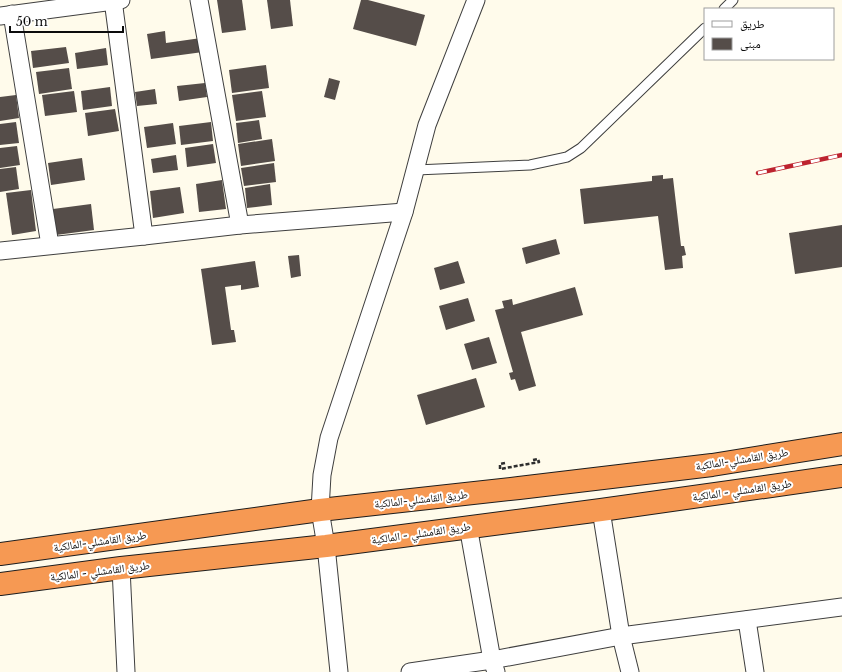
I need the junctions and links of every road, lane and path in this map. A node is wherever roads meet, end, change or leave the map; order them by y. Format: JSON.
{"nodes":[{"id":1,"x":115,"y":0,"type":"edge"},
{"id":2,"x":200,"y":0,"type":"edge"},
{"id":3,"x":476,"y":0,"type":"edge"},
{"id":4,"x":734,"y":0,"type":"edge"},
{"id":5,"x":725,"y":8,"type":"edge"},
{"id":6,"x":6,"y":15,"type":"edge"},
{"id":7,"x":704,"y":29,"type":"edge"},
{"id":8,"x":416,"y":170,"type":"junction"},
{"id":9,"x":404,"y":212,"type":"junction"},
{"id":10,"x":240,"y":225,"type":"junction"},
{"id":11,"x":144,"y":236,"type":"junction"},
{"id":12,"x":50,"y":245,"type":"junction"},
{"id":13,"x":0,"y":251,"type":"edge"},
{"id":14,"x":842,"y":444,"type":"edge"},
{"id":15,"x":533,"y":460,"type":"dead end"},
{"id":16,"x":505,"y":463,"type":"dead end"},
{"id":17,"x":842,"y":476,"type":"edge"},
{"id":18,"x":320,"y":510,"type":"junction"},
{"id":19,"x":601,"y":510,"type":"junction"},
{"id":20,"x":468,"y":526,"type":"junction"},
{"id":21,"x":326,"y":546,"type":"junction"},
{"id":22,"x":0,"y":554,"type":"edge"},
{"id":23,"x":121,"y":568,"type":"junction"},
{"id":24,"x":0,"y":584,"type":"edge"},
{"id":25,"x":842,"y":607,"type":"edge"},
{"id":26,"x":747,"y":620,"type":"junction"},
{"id":27,"x":621,"y":636,"type":"junction"},
{"id":28,"x":494,"y":666,"type":"edge"},
{"id":29,"x":126,"y":672,"type":"edge"},
{"id":30,"x":339,"y":672,"type":"edge"},
{"id":31,"x":410,"y":672,"type":"edge"},
{"id":32,"x":630,"y":672,"type":"edge"},
{"id":33,"x":755,"y":672,"type":"edge"}],
"edges":[{"from":1,"to":6,"type":"street"},
{"from":1,"to":11,"type":"street"},
{"from":2,"to":10,"type":"street"},
{"from":3,"to":8,"type":"street"},
{"from":4,"to":5,"type":"lane"},
{"from":6,"to":12,"type":"street"},
{"from":7,"to":8,"type":"lane"},
{"from":8,"to":9,"type":"street"},
{"from":9,"to":10,"type":"street"},
{"from":9,"to":18,"type":"street"},
{"from":10,"to":11,"type":"street"},
{"from":11,"to":12,"type":"street"},
{"from":12,"to":13,"type":"street"},
{"from":14,"to":18,"type":"highway","name":"طريق القامشلي-المالكية"},
{"from":15,"to":16,"type":"path"},
{"from":17,"to":19,"type":"highway","name":"طريق القامشلي - المالكية"},
{"from":18,"to":21,"type":"street"},
{"from":18,"to":22,"type":"highway","name":"طريق القامشلي-المالكية"},
{"from":19,"to":20,"type":"highway","name":"طريق القامشلي - المالكية"},
{"from":19,"to":27,"type":"street"},
{"from":20,"to":21,"type":"highway","name":"طريق القامشلي - المالكية"},
{"from":20,"to":28,"type":"street"},
{"from":21,"to":23,"type":"highway","name":"طريق القامشلي - المالكية"},
{"from":21,"to":30,"type":"street"},
{"from":23,"to":24,"type":"highway","name":"طريق القامشلي - المالكية"},
{"from":23,"to":29,"type":"street"},
{"from":25,"to":26,"type":"street"},
{"from":26,"to":27,"type":"street"},
{"from":26,"to":33,"type":"street"},
{"from":27,"to":28,"type":"street"},
{"from":27,"to":32,"type":"street"},
{"from":28,"to":31,"type":"street"}]}
